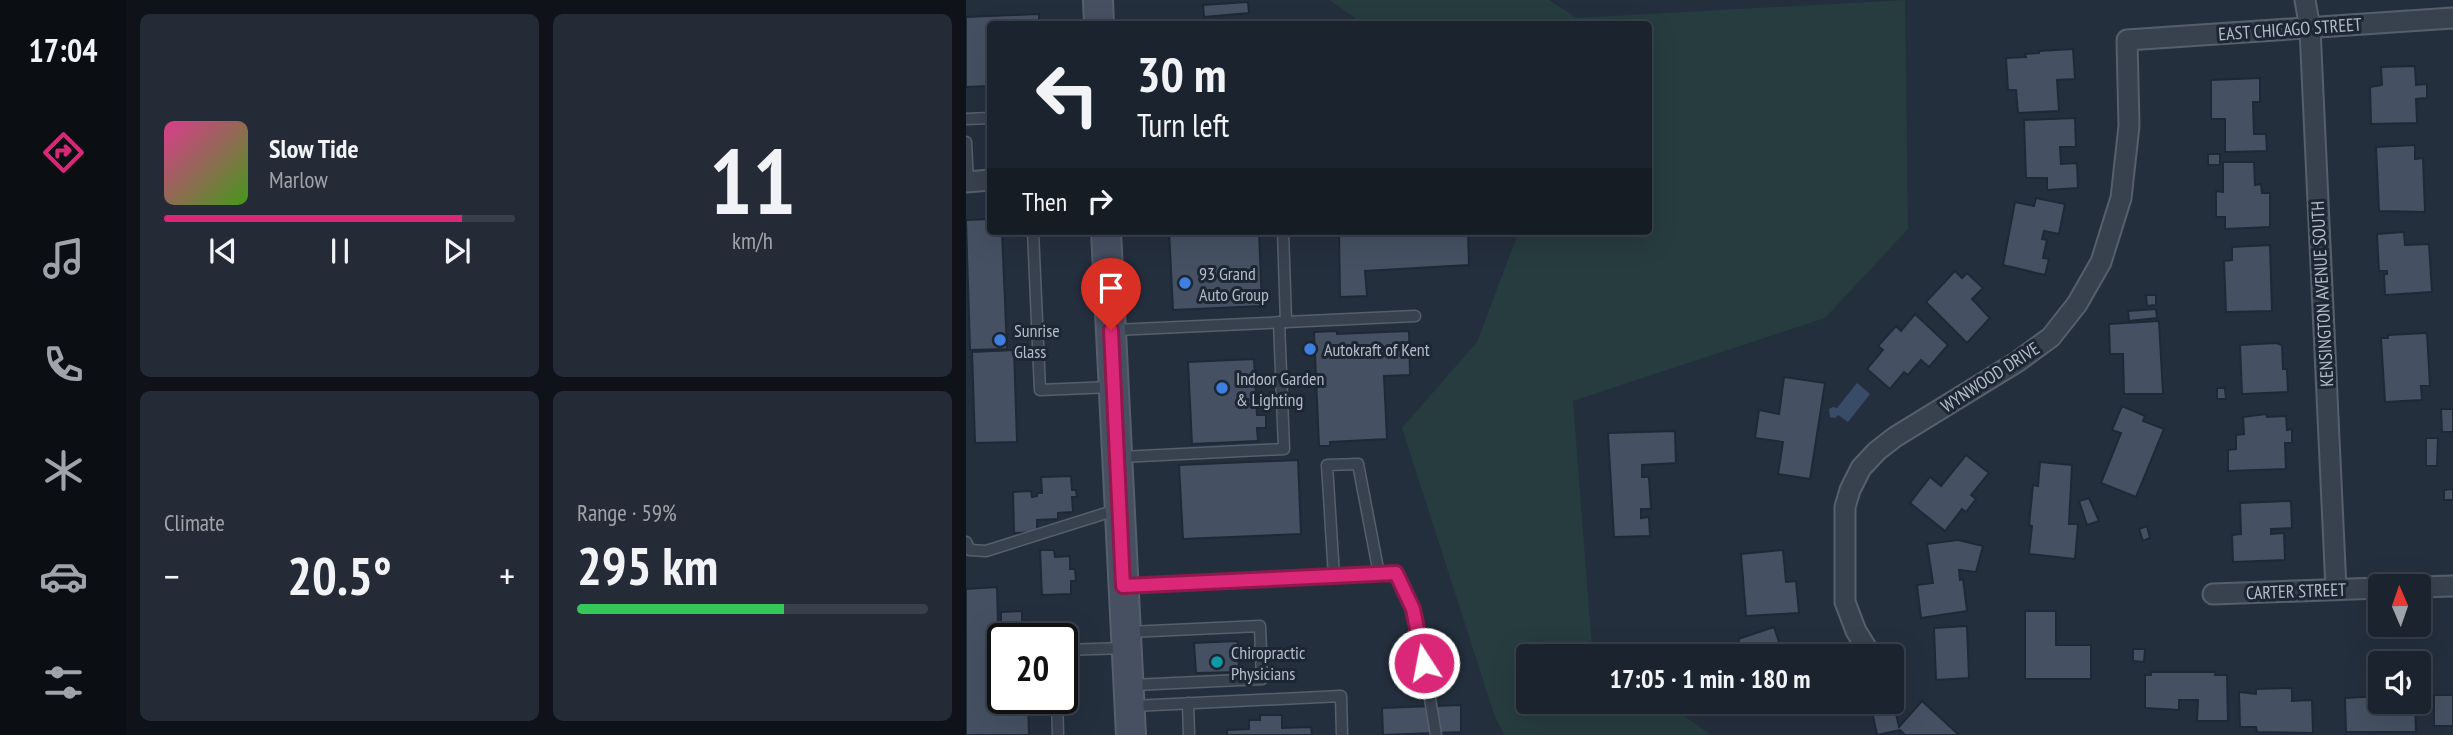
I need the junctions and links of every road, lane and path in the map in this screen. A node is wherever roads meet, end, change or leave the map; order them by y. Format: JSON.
{"nodes":[{"id":1,"x":1098,"y":0,"type":"edge"},
{"id":2,"x":2305,"y":0,"type":"edge"},
{"id":3,"x":2453,"y":18,"type":"edge"},
{"id":4,"x":1099,"y":21,"type":"edge"},
{"id":5,"x":2310,"y":29,"type":"junction"},
{"id":6,"x":2127,"y":40,"type":"joint"},
{"id":7,"x":987,"y":118,"type":"edge"},
{"id":8,"x":966,"y":119,"type":"edge"},
{"id":9,"x":966,"y":142,"type":"edge"},
{"id":10,"x":987,"y":180,"type":"edge"},
{"id":11,"x":967,"y":182,"type":"edge"},
{"id":12,"x":1033,"y":235,"type":"edge"},
{"id":13,"x":1106,"y":235,"type":"edge"},
{"id":14,"x":1283,"y":235,"type":"edge"},
{"id":15,"x":1415,"y":316,"type":"dead end"},
{"id":16,"x":1283,"y":322,"type":"junction"},
{"id":17,"x":1111,"y":330,"type":"junction"},
{"id":18,"x":1114,"y":387,"type":"junction"},
{"id":19,"x":1117,"y":457,"type":"junction"},
{"id":20,"x":1120,"y":508,"type":"junction"},
{"id":21,"x":966,"y":542,"type":"edge"},
{"id":22,"x":1379,"y":574,"type":"junction"},
{"id":23,"x":1334,"y":576,"type":"junction"},
{"id":24,"x":1123,"y":586,"type":"junction"},
{"id":25,"x":2453,"y":586,"type":"edge"},
{"id":26,"x":2431,"y":587,"type":"edge"},
{"id":27,"x":2368,"y":588,"type":"edge"},
{"id":28,"x":2336,"y":589,"type":"junction"},
{"id":29,"x":2213,"y":594,"type":"dead end"},
{"id":30,"x":1126,"y":640,"type":"junction"},
{"id":31,"x":1864,"y":644,"type":"edge"},
{"id":32,"x":1078,"y":648,"type":"edge"},
{"id":33,"x":1129,"y":696,"type":"junction"},
{"id":34,"x":1188,"y":703,"type":"junction"},
{"id":35,"x":1058,"y":714,"type":"edge"},
{"id":36,"x":1059,"y":735,"type":"edge"},
{"id":37,"x":1131,"y":735,"type":"edge"},
{"id":38,"x":1189,"y":735,"type":"edge"},
{"id":39,"x":1342,"y":735,"type":"edge"},
{"id":40,"x":1436,"y":735,"type":"edge"}],
"edges":[{"from":1,"to":4,"type":"main road"},
{"from":2,"to":5,"type":"street","name":"KENSINGTON AVENUE SOUTH"},
{"from":3,"to":5,"type":"street","name":"EAST CHICAGO STREET"},
{"from":5,"to":6,"type":"street","name":"EAST CHICAGO STREET"},
{"from":5,"to":28,"type":"street","name":"KENSINGTON AVENUE SOUTH"},
{"from":6,"to":31,"type":"street","name":"WYNWOOD DRIVE"},
{"from":7,"to":8,"type":"lane"},
{"from":9,"to":11,"type":"lane"},
{"from":10,"to":11,"type":"street"},
{"from":12,"to":18,"type":"lane"},
{"from":13,"to":17,"type":"main road"},
{"from":14,"to":16,"type":"lane"},
{"from":15,"to":16,"type":"lane"},
{"from":16,"to":17,"type":"lane"},
{"from":16,"to":19,"type":"lane"},
{"from":17,"to":18,"type":"main road"},
{"from":18,"to":19,"type":"main road"},
{"from":19,"to":20,"type":"main road"},
{"from":20,"to":21,"type":"lane"},
{"from":20,"to":24,"type":"main road"},
{"from":22,"to":23,"type":"lane"},
{"from":22,"to":23,"type":"lane"},
{"from":22,"to":40,"type":"lane"},
{"from":23,"to":24,"type":"lane"},
{"from":24,"to":30,"type":"main road"},
{"from":25,"to":26,"type":"street"},
{"from":27,"to":28,"type":"street","name":"CARTER STREET"},
{"from":28,"to":29,"type":"street","name":"CARTER STREET"},
{"from":30,"to":32,"type":"lane"},
{"from":30,"to":33,"type":"main road"},
{"from":30,"to":33,"type":"lane"},
{"from":33,"to":34,"type":"lane"},
{"from":33,"to":37,"type":"main road"},
{"from":34,"to":38,"type":"lane"},
{"from":34,"to":39,"type":"lane"},
{"from":35,"to":36,"type":"lane"}]}
